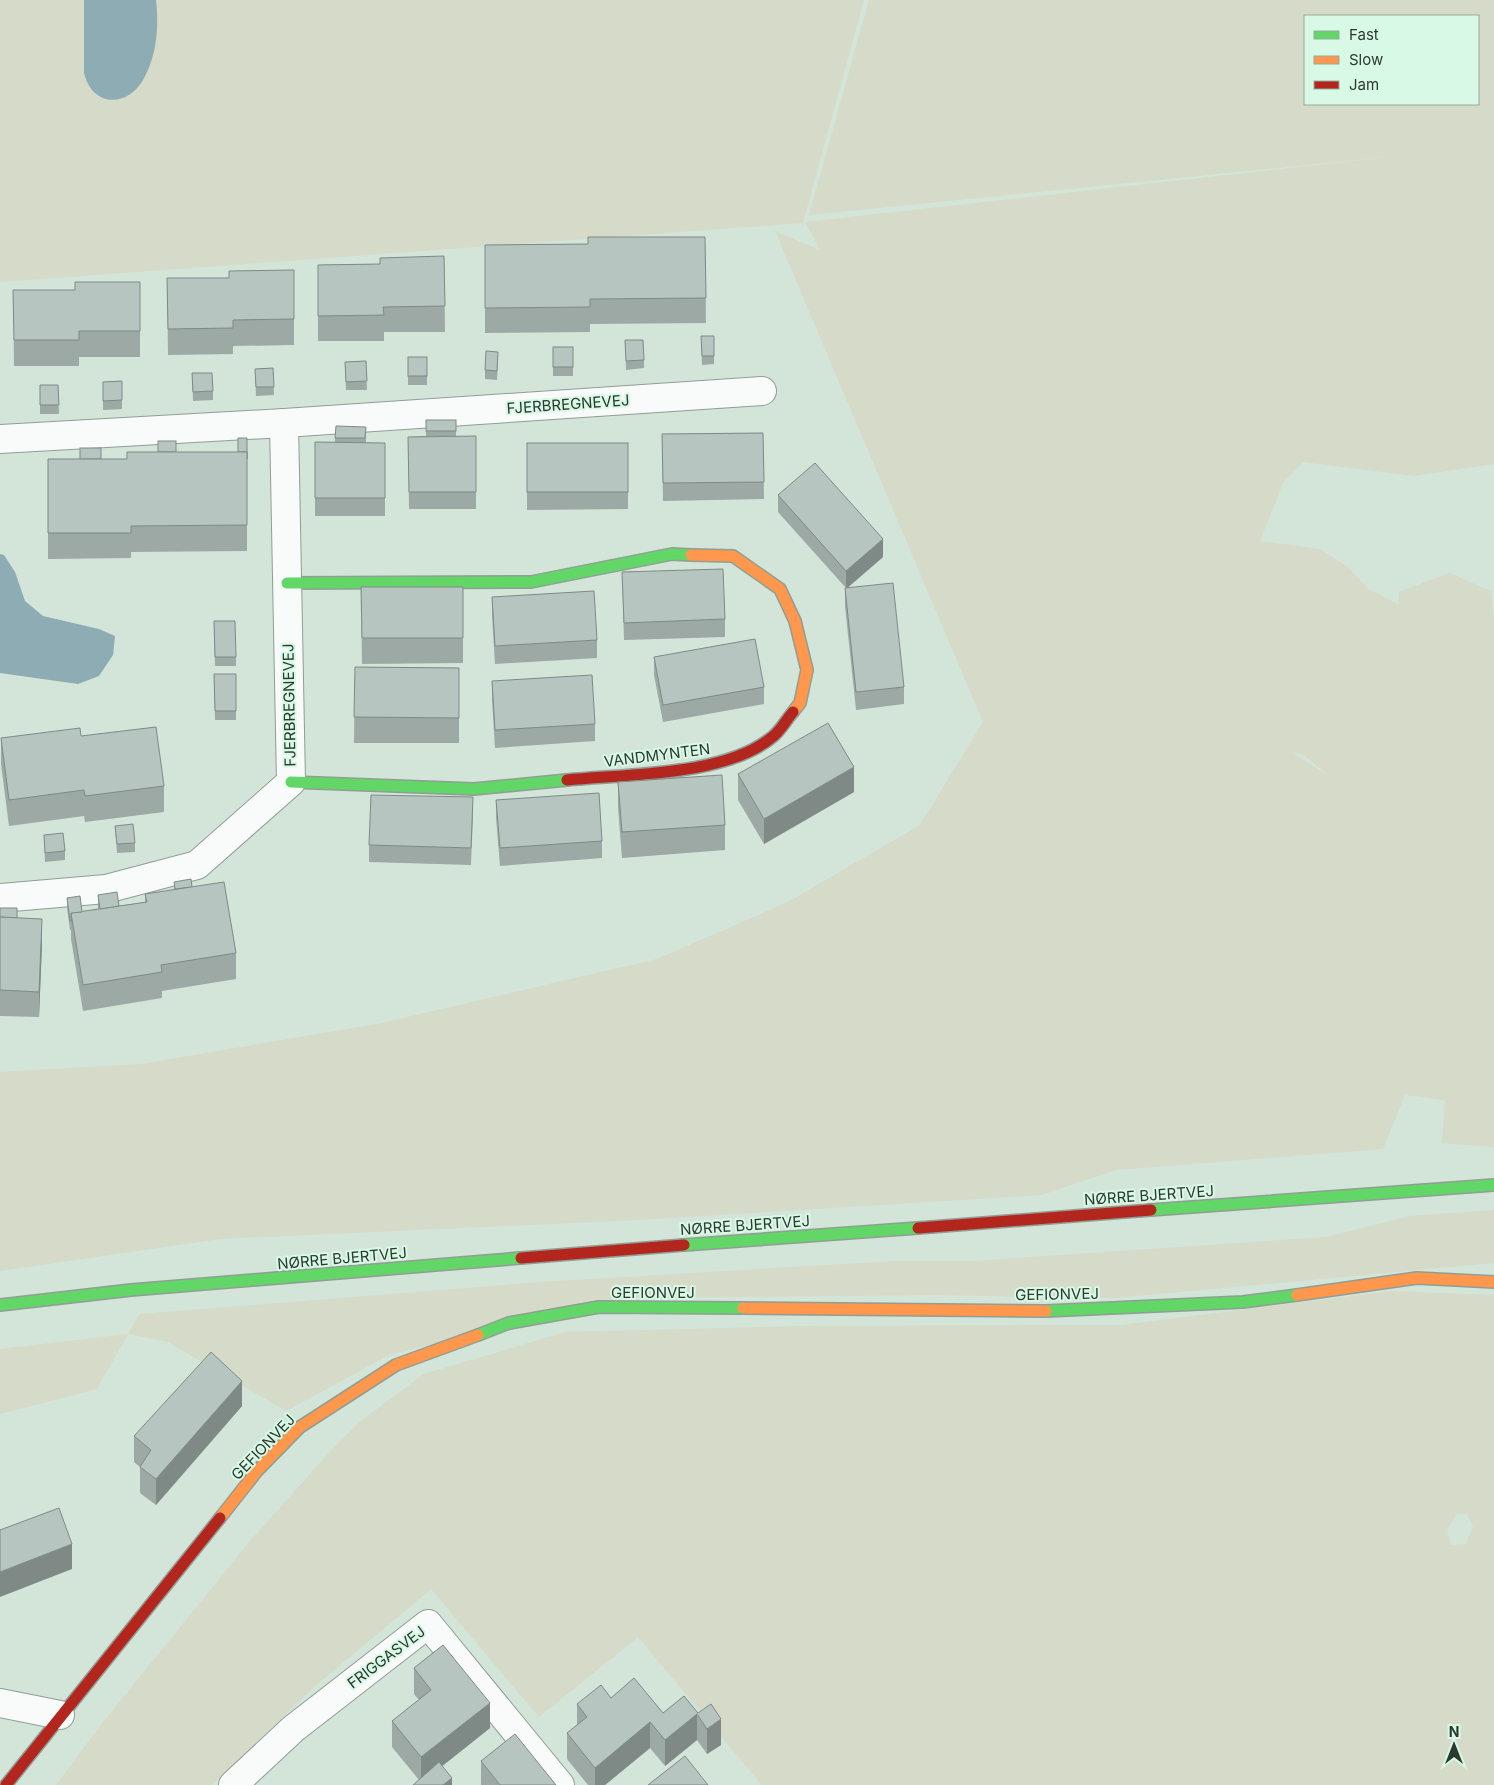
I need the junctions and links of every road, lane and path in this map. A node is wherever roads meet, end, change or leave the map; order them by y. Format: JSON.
{"nodes":[{"id":1,"x":762,"y":391,"type":"dead end"},
{"id":2,"x":284,"y":423,"type":"junction"},
{"id":3,"x":0,"y":439,"type":"edge"},
{"id":4,"x":287,"y":583,"type":"junction"},
{"id":5,"x":290,"y":782,"type":"junction"},
{"id":6,"x":0,"y":898,"type":"edge"},
{"id":7,"x":1494,"y":1184,"type":"edge"},
{"id":8,"x":1494,"y":1282,"type":"edge"},
{"id":9,"x":0,"y":1305,"type":"edge"},
{"id":10,"x":0,"y":1703,"type":"edge"},
{"id":11,"x":60,"y":1715,"type":"junction"},
{"id":12,"x":6,"y":1785,"type":"edge"},
{"id":13,"x":233,"y":1785,"type":"edge"},
{"id":14,"x":560,"y":1785,"type":"edge"}],
"edges":[{"from":1,"to":2,"type":"street","name":"FJERBREGNEVEJ"},
{"from":2,"to":3,"type":"street","name":"FJERBREGNEVEJ"},
{"from":2,"to":4,"type":"street","name":"FJERBREGNEVEJ"},
{"from":4,"to":5,"type":"street","name":"FJERBREGNEVEJ"},
{"from":4,"to":5,"type":"street","name":"VANDMYNTEN"},
{"from":5,"to":6,"type":"street","name":"FJERBREGNEVEJ"},
{"from":7,"to":9,"type":"street","name":"NØRRE BJERTVEJ"},
{"from":8,"to":11,"type":"street","name":"GEFIONVEJ"},
{"from":10,"to":11,"type":"street"},
{"from":11,"to":12,"type":"street","name":"GEFIONVEJ"},
{"from":13,"to":14,"type":"street","name":"FRIGGASVEJ"}]}
